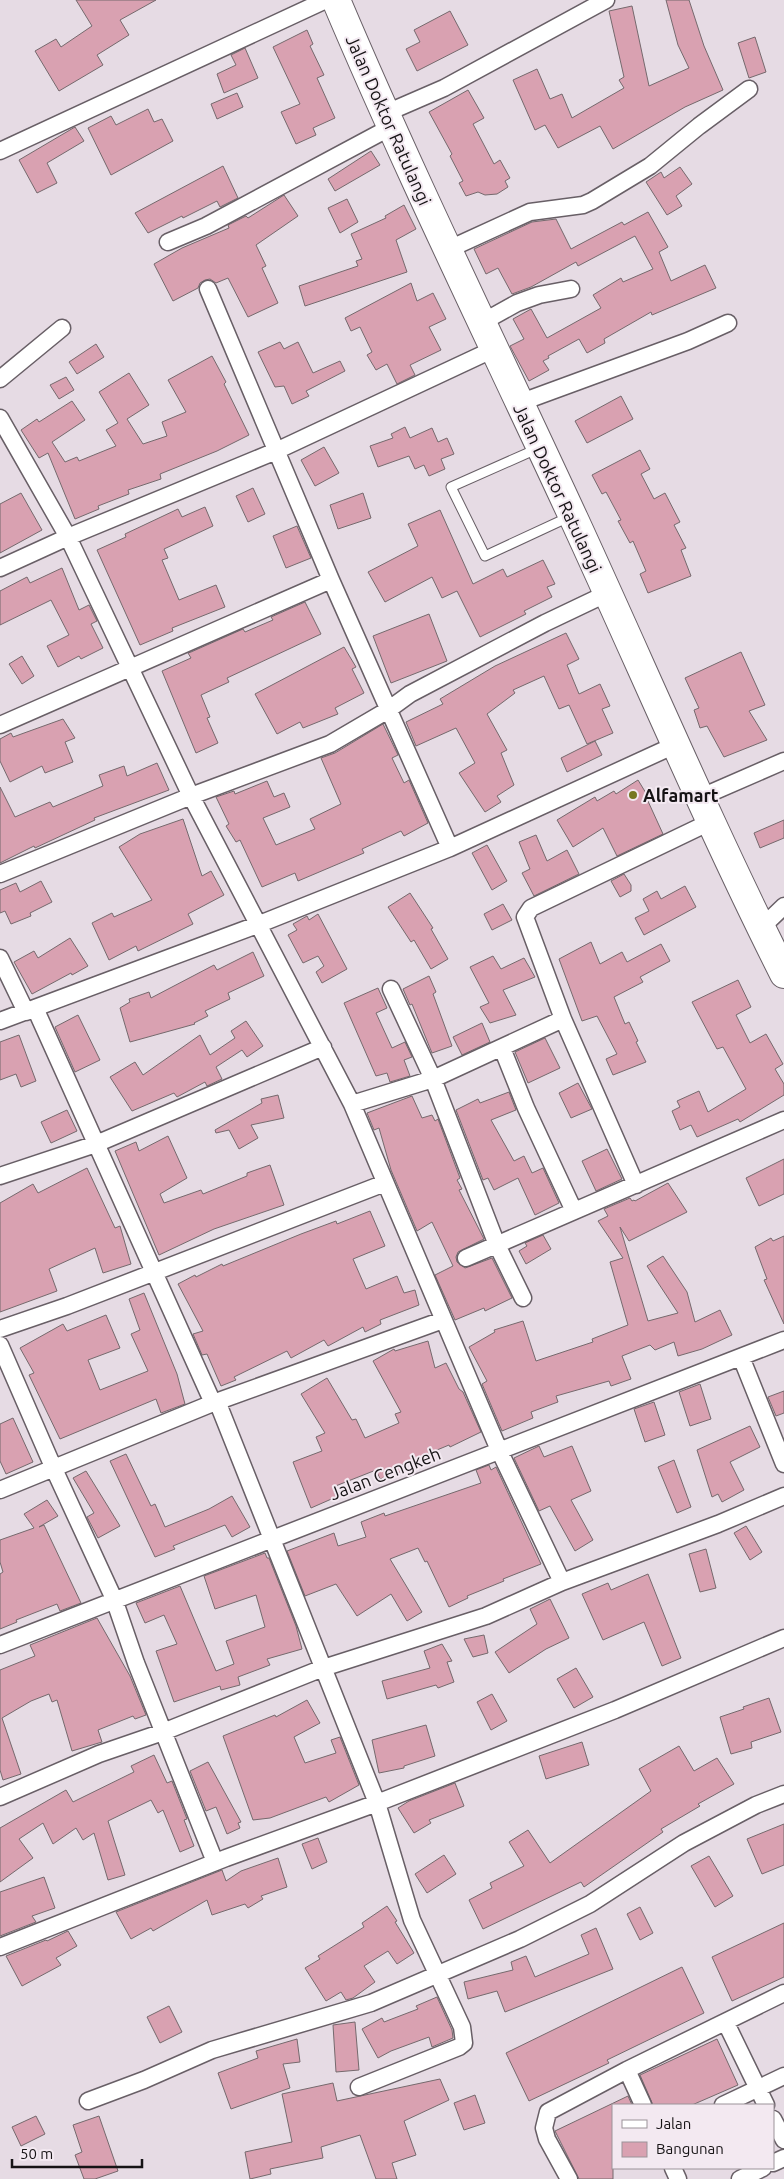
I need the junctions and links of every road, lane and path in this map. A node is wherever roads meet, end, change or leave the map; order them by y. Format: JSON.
{"nodes":[{"id":1,"x":326,"y":0,"type":"edge"},
{"id":2,"x":336,"y":0,"type":"edge"},
{"id":3,"x":606,"y":0,"type":"edge"},
{"id":4,"x":749,"y":89,"type":"dead end"},
{"id":5,"x":387,"y":121,"type":"junction"},
{"id":6,"x":0,"y":151,"type":"edge"},
{"id":7,"x":168,"y":242,"type":"dead end"},
{"id":8,"x":447,"y":250,"type":"junction"},
{"id":9,"x":208,"y":289,"type":"dead end"},
{"id":10,"x":571,"y":289,"type":"dead end"},
{"id":11,"x":480,"y":323,"type":"junction"},
{"id":12,"x":728,"y":323,"type":"dead end"},
{"id":13,"x":62,"y":328,"type":"dead end"},
{"id":14,"x":494,"y":348,"type":"junction"},
{"id":15,"x":0,"y":379,"type":"edge"},
{"id":16,"x":519,"y":403,"type":"junction"},
{"id":17,"x":0,"y":418,"type":"edge"},
{"id":18,"x":539,"y":448,"type":"junction"},
{"id":19,"x":276,"y":451,"type":"junction"},
{"id":20,"x":572,"y":516,"type":"junction"},
{"id":21,"x":68,"y":537,"type":"junction"},
{"id":22,"x":0,"y":568,"type":"edge"},
{"id":23,"x":331,"y":580,"type":"junction"},
{"id":24,"x":608,"y":593,"type":"junction"},
{"id":25,"x":131,"y":666,"type":"junction"},
{"id":26,"x":388,"y":710,"type":"junction"},
{"id":27,"x":0,"y":725,"type":"edge"},
{"id":28,"x":675,"y":745,"type":"junction"},
{"id":29,"x":784,"y":761,"type":"edge"},
{"id":30,"x":191,"y":796,"type":"junction"},
{"id":31,"x":705,"y":810,"type":"junction"},
{"id":32,"x":450,"y":848,"type":"junction"},
{"id":33,"x":0,"y":874,"type":"edge"},
{"id":34,"x":784,"y":906,"type":"edge"},
{"id":35,"x":257,"y":925,"type":"junction"},
{"id":36,"x":761,"y":928,"type":"junction"},
{"id":37,"x":0,"y":958,"type":"edge"},
{"id":38,"x":784,"y":974,"type":"edge"},
{"id":39,"x":391,"y":989,"type":"dead end"},
{"id":40,"x":30,"y":1010,"type":"junction"},
{"id":41,"x":563,"y":1018,"type":"junction"},
{"id":42,"x":0,"y":1021,"type":"edge"},
{"id":43,"x":323,"y":1047,"type":"junction"},
{"id":44,"x":502,"y":1048,"type":"junction"},
{"id":45,"x":432,"y":1079,"type":"junction"},
{"id":46,"x":352,"y":1104,"type":"junction"},
{"id":47,"x":784,"y":1120,"type":"edge"},
{"id":48,"x":96,"y":1144,"type":"junction"},
{"id":49,"x":0,"y":1176,"type":"edge"},
{"id":50,"x":385,"y":1184,"type":"junction"},
{"id":51,"x":636,"y":1185,"type":"junction"},
{"id":52,"x":574,"y":1211,"type":"junction"},
{"id":53,"x":497,"y":1245,"type":"junction"},
{"id":54,"x":466,"y":1258,"type":"dead end"},
{"id":55,"x":154,"y":1271,"type":"junction"},
{"id":56,"x":523,"y":1298,"type":"dead end"},
{"id":57,"x":443,"y":1320,"type":"junction"},
{"id":58,"x":0,"y":1329,"type":"edge"},
{"id":59,"x":784,"y":1340,"type":"edge"},
{"id":60,"x":0,"y":1344,"type":"edge"},
{"id":61,"x":741,"y":1357,"type":"junction"},
{"id":62,"x":215,"y":1402,"type":"junction"},
{"id":63,"x":499,"y":1450,"type":"junction"},
{"id":64,"x":784,"y":1464,"type":"edge"},
{"id":65,"x":54,"y":1469,"type":"junction"},
{"id":66,"x":0,"y":1490,"type":"edge"},
{"id":67,"x":784,"y":1496,"type":"edge"},
{"id":68,"x":272,"y":1538,"type":"junction"},
{"id":69,"x":562,"y":1582,"type":"junction"},
{"id":70,"x":114,"y":1599,"type":"junction"},
{"id":71,"x":784,"y":1638,"type":"edge"},
{"id":72,"x":0,"y":1645,"type":"edge"},
{"id":73,"x":323,"y":1668,"type":"junction"},
{"id":74,"x":163,"y":1732,"type":"junction"},
{"id":75,"x":784,"y":1794,"type":"edge"},
{"id":76,"x":0,"y":1797,"type":"edge"},
{"id":77,"x":377,"y":1803,"type":"junction"},
{"id":78,"x":215,"y":1862,"type":"junction"},
{"id":79,"x":0,"y":1947,"type":"edge"},
{"id":80,"x":439,"y":1974,"type":"junction"},
{"id":81,"x":784,"y":1994,"type":"edge"},
{"id":82,"x":726,"y":2023,"type":"junction"},
{"id":83,"x":627,"y":2070,"type":"junction"},
{"id":84,"x":784,"y":2076,"type":"edge"},
{"id":85,"x":359,"y":2087,"type":"dead end"},
{"id":86,"x":757,"y":2088,"type":"junction"},
{"id":87,"x":88,"y":2101,"type":"dead end"},
{"id":88,"x":643,"y":2104,"type":"edge"},
{"id":89,"x":725,"y":2104,"type":"edge"},
{"id":90,"x":765,"y":2104,"type":"edge"},
{"id":91,"x":774,"y":2121,"type":"edge"},
{"id":92,"x":784,"y":2140,"type":"edge"},
{"id":93,"x":761,"y":2169,"type":"edge"},
{"id":94,"x":568,"y":2179,"type":"edge"},
{"id":95,"x":740,"y":2179,"type":"edge"}],
"edges":[{"from":1,"to":6,"type":"street"},
{"from":2,"to":5,"type":"highway","name":"Jalan Doktor Ratulangi"},
{"from":3,"to":5,"type":"street"},
{"from":4,"to":8,"type":"street"},
{"from":5,"to":7,"type":"street"},
{"from":5,"to":8,"type":"highway","name":"Jalan Doktor Ratulangi"},
{"from":8,"to":11,"type":"highway","name":"Jalan Doktor Ratulangi"},
{"from":9,"to":19,"type":"street"},
{"from":10,"to":11,"type":"street"},
{"from":11,"to":14,"type":"highway","name":"Jalan Doktor Ratulangi"},
{"from":12,"to":16,"type":"street"},
{"from":13,"to":15,"type":"street"},
{"from":14,"to":16,"type":"highway","name":"Jalan Doktor Ratulangi"},
{"from":14,"to":19,"type":"street"},
{"from":16,"to":18,"type":"highway","name":"Jalan Doktor Ratulangi"},
{"from":17,"to":21,"type":"street"},
{"from":18,"to":20,"type":"highway","name":"Jalan Doktor Ratulangi"},
{"from":18,"to":20,"type":"lane"},
{"from":19,"to":21,"type":"street"},
{"from":19,"to":23,"type":"street"},
{"from":20,"to":24,"type":"highway","name":"Jalan Doktor Ratulangi"},
{"from":21,"to":22,"type":"street"},
{"from":21,"to":25,"type":"street"},
{"from":23,"to":25,"type":"street"},
{"from":23,"to":26,"type":"street"},
{"from":24,"to":26,"type":"street"},
{"from":24,"to":28,"type":"highway","name":"Jalan Doktor Ratulangi"},
{"from":25,"to":27,"type":"street"},
{"from":25,"to":30,"type":"street"},
{"from":26,"to":30,"type":"street"},
{"from":26,"to":32,"type":"street"},
{"from":28,"to":31,"type":"highway","name":"Jalan Doktor Ratulangi"},
{"from":28,"to":32,"type":"street"},
{"from":29,"to":31,"type":"street"},
{"from":30,"to":33,"type":"street"},
{"from":30,"to":35,"type":"street"},
{"from":31,"to":36,"type":"highway","name":"Jalan Doktor Ratulangi"},
{"from":31,"to":41,"type":"street"},
{"from":32,"to":35,"type":"street"},
{"from":34,"to":36,"type":"street"},
{"from":35,"to":40,"type":"street"},
{"from":35,"to":43,"type":"street"},
{"from":36,"to":38,"type":"highway","name":"Jalan Doktor Ratulangi"},
{"from":37,"to":40,"type":"street"},
{"from":39,"to":45,"type":"street"},
{"from":40,"to":42,"type":"street"},
{"from":40,"to":48,"type":"street"},
{"from":41,"to":44,"type":"street"},
{"from":41,"to":51,"type":"street"},
{"from":43,"to":46,"type":"street"},
{"from":43,"to":48,"type":"street"},
{"from":44,"to":45,"type":"street"},
{"from":44,"to":52,"type":"street"},
{"from":45,"to":46,"type":"street"},
{"from":45,"to":53,"type":"street"},
{"from":46,"to":50,"type":"street"},
{"from":47,"to":51,"type":"street"},
{"from":48,"to":49,"type":"street"},
{"from":48,"to":55,"type":"street"},
{"from":50,"to":55,"type":"street"},
{"from":50,"to":57,"type":"street"},
{"from":51,"to":52,"type":"street"},
{"from":52,"to":53,"type":"street"},
{"from":53,"to":54,"type":"street"},
{"from":53,"to":56,"type":"street"},
{"from":55,"to":58,"type":"street"},
{"from":55,"to":62,"type":"street"},
{"from":57,"to":62,"type":"street"},
{"from":57,"to":63,"type":"street"},
{"from":59,"to":61,"type":"street","name":"Jalan Cengkeh"},
{"from":60,"to":65,"type":"street"},
{"from":61,"to":63,"type":"street","name":"Jalan Cengkeh"},
{"from":61,"to":64,"type":"street"},
{"from":62,"to":65,"type":"street"},
{"from":62,"to":68,"type":"street"},
{"from":63,"to":68,"type":"street","name":"Jalan Cengkeh"},
{"from":63,"to":69,"type":"street"},
{"from":65,"to":66,"type":"street"},
{"from":65,"to":70,"type":"street"},
{"from":67,"to":69,"type":"street"},
{"from":68,"to":70,"type":"street","name":"Jalan Cengkeh"},
{"from":68,"to":73,"type":"street"},
{"from":69,"to":73,"type":"street"},
{"from":70,"to":72,"type":"street","name":"Jalan Cengkeh"},
{"from":70,"to":74,"type":"street"},
{"from":71,"to":77,"type":"street"},
{"from":73,"to":74,"type":"street"},
{"from":73,"to":77,"type":"street"},
{"from":74,"to":76,"type":"street"},
{"from":74,"to":78,"type":"street"},
{"from":75,"to":80,"type":"street"},
{"from":77,"to":78,"type":"street"},
{"from":77,"to":80,"type":"street"},
{"from":78,"to":79,"type":"street"},
{"from":80,"to":85,"type":"street"},
{"from":80,"to":87,"type":"street"},
{"from":81,"to":82,"type":"street"},
{"from":82,"to":83,"type":"street"},
{"from":82,"to":86,"type":"street"},
{"from":83,"to":88,"type":"street"},
{"from":83,"to":94,"type":"street"},
{"from":84,"to":86,"type":"street"},
{"from":86,"to":89,"type":"street"},
{"from":86,"to":90,"type":"street"},
{"from":91,"to":92,"type":"street"},
{"from":93,"to":95,"type":"street"}]}
